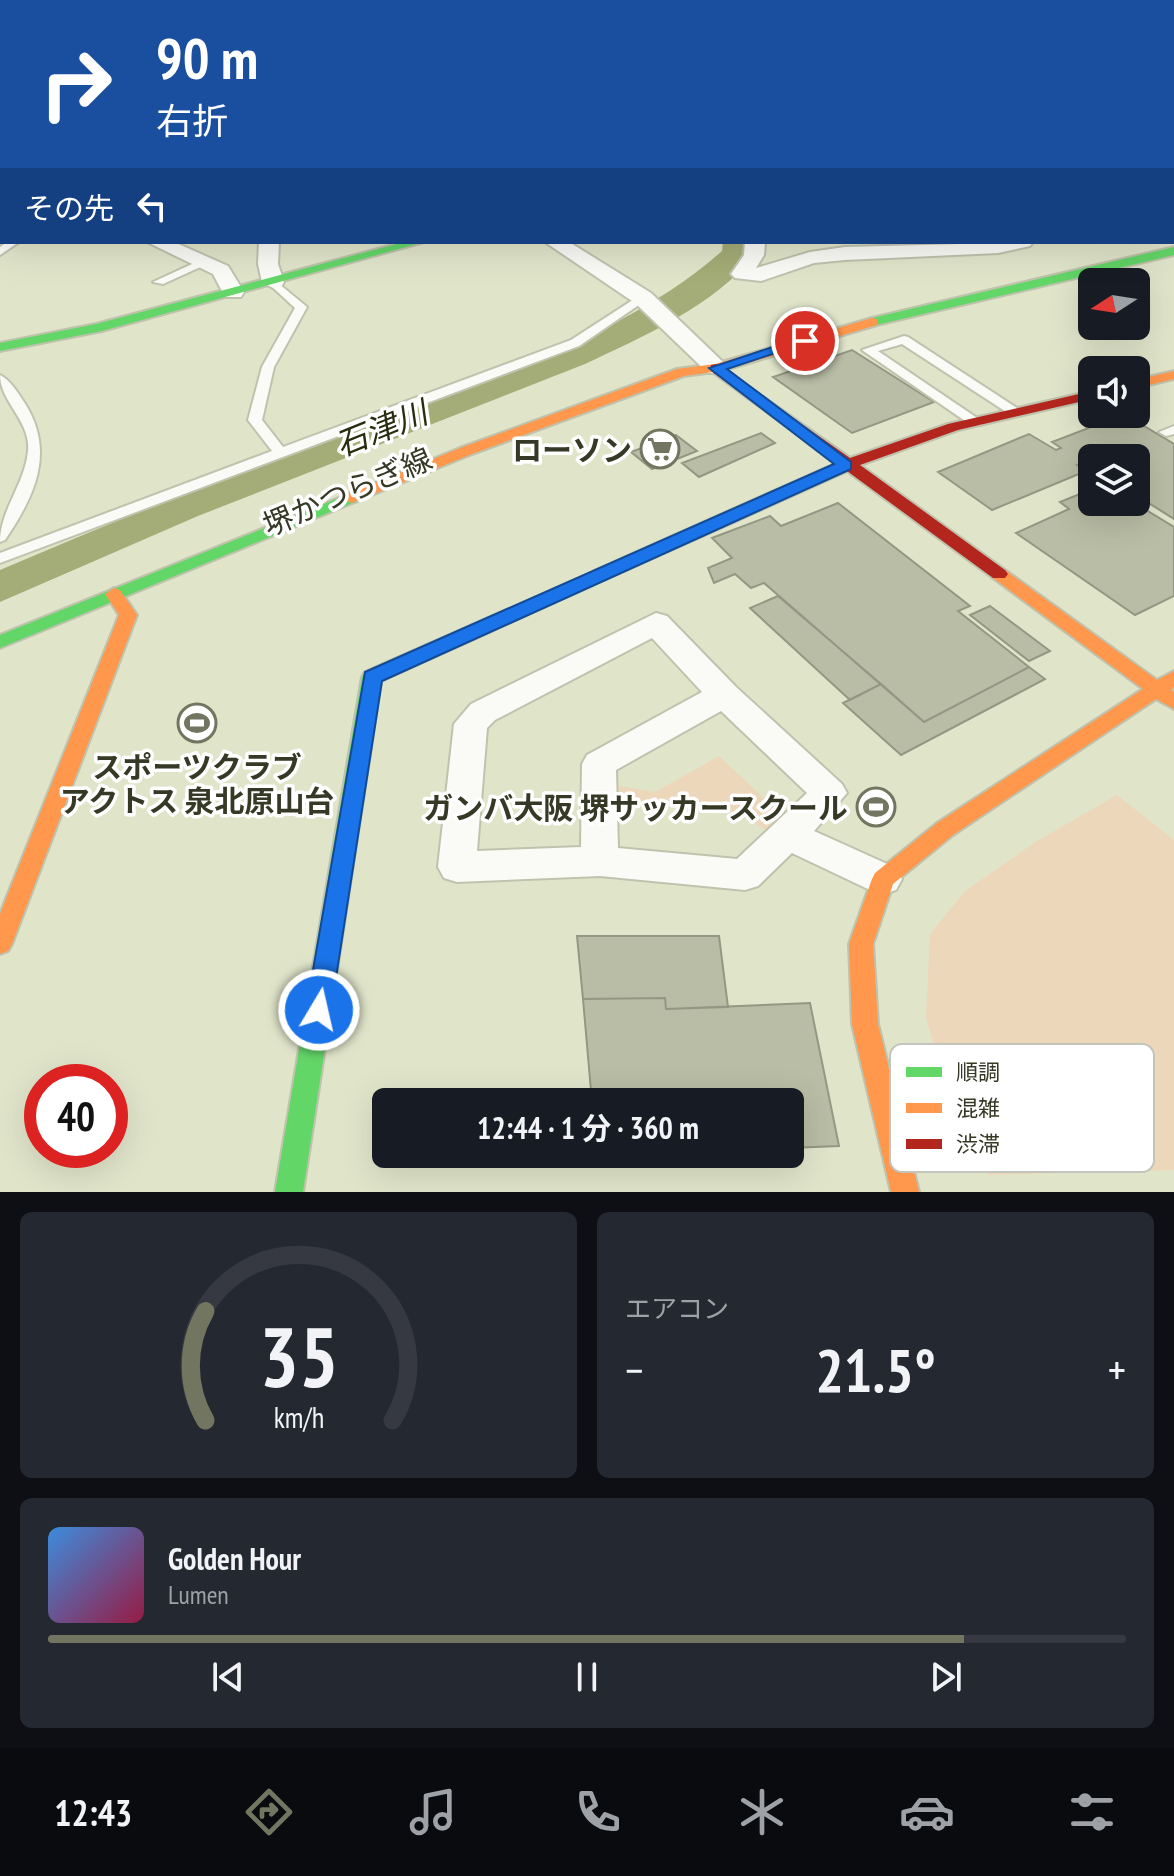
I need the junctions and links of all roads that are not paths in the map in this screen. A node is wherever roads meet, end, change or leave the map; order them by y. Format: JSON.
{"nodes":[{"id":1,"x":162,"y":244,"type":"edge"},
{"id":2,"x":268,"y":244,"type":"edge"},
{"id":3,"x":411,"y":244,"type":"edge"},
{"id":4,"x":558,"y":244,"type":"edge"},
{"id":5,"x":755,"y":244,"type":"edge"},
{"id":6,"x":1001,"y":244,"type":"edge"},
{"id":7,"x":1174,"y":251,"type":"edge"},
{"id":8,"x":203,"y":262,"type":"junction"},
{"id":9,"x":159,"y":282,"type":"dead end"},
{"id":10,"x":273,"y":282,"type":"junction"},
{"id":11,"x":233,"y":292,"type":"junction"},
{"id":12,"x":646,"y":301,"type":"junction"},
{"id":13,"x":0,"y":347,"type":"edge"},
{"id":14,"x":716,"y":368,"type":"junction"},
{"id":15,"x":1174,"y":375,"type":"edge"},
{"id":16,"x":0,"y":379,"type":"edge"},
{"id":17,"x":1150,"y":381,"type":"edge"},
{"id":18,"x":1078,"y":398,"type":"edge"},
{"id":19,"x":1016,"y":412,"type":"junction"},
{"id":20,"x":976,"y":422,"type":"junction"},
{"id":21,"x":280,"y":452,"type":"junction"},
{"id":22,"x":846,"y":465,"type":"junction"},
{"id":23,"x":471,"y":469,"type":"dead end"},
{"id":24,"x":0,"y":537,"type":"edge"},
{"id":25,"x":0,"y":558,"type":"edge"},
{"id":26,"x":114,"y":594,"type":"junction"},
{"id":27,"x":135,"y":612,"type":"junction"},
{"id":28,"x":99,"y":627,"type":"dead end"},
{"id":29,"x":0,"y":642,"type":"edge"},
{"id":30,"x":1174,"y":678,"type":"edge"},
{"id":31,"x":1156,"y":689,"type":"junction"},
{"id":32,"x":724,"y":695,"type":"junction"},
{"id":33,"x":1174,"y":702,"type":"edge"},
{"id":34,"x":787,"y":835,"type":"junction"},
{"id":35,"x":600,"y":861,"type":"junction"},
{"id":36,"x":883,"y":879,"type":"junction"},
{"id":37,"x":0,"y":944,"type":"edge"},
{"id":38,"x":890,"y":1129,"type":"edge"},
{"id":39,"x":900,"y":1172,"type":"edge"},
{"id":40,"x":289,"y":1192,"type":"edge"},
{"id":41,"x":905,"y":1192,"type":"edge"}],
"edges":[{"from":1,"to":8,"type":"street"},
{"from":2,"to":10,"type":"street"},
{"from":3,"to":10,"type":"street"},
{"from":4,"to":12,"type":"street"},
{"from":5,"to":6,"type":"street"},
{"from":7,"to":14,"type":"street","name":"堺かつらぎ線"},
{"from":8,"to":9,"type":"lane"},
{"from":8,"to":11,"type":"street"},
{"from":10,"to":11,"type":"street"},
{"from":10,"to":21,"type":"lane"},
{"from":11,"to":13,"type":"street"},
{"from":12,"to":14,"type":"street"},
{"from":12,"to":21,"type":"lane"},
{"from":14,"to":22,"type":"street"},
{"from":14,"to":23,"type":"street","name":"堺かつらぎ線"},
{"from":14,"to":26,"type":"street","name":"堺かつらぎ線"},
{"from":15,"to":17,"type":"street"},
{"from":16,"to":24,"type":"lane"},
{"from":18,"to":19,"type":"street"},
{"from":19,"to":20,"type":"street"},
{"from":19,"to":20,"type":"lane"},
{"from":20,"to":22,"type":"street"},
{"from":21,"to":25,"type":"lane"},
{"from":22,"to":31,"type":"street"},
{"from":22,"to":40,"type":"street"},
{"from":26,"to":27,"type":"street"},
{"from":26,"to":29,"type":"street","name":"堺かつらぎ線"},
{"from":27,"to":28,"type":"street"},
{"from":27,"to":37,"type":"street"},
{"from":30,"to":31,"type":"street"},
{"from":31,"to":33,"type":"street"},
{"from":31,"to":36,"type":"street"},
{"from":32,"to":34,"type":"street"},
{"from":32,"to":35,"type":"street"},
{"from":32,"to":35,"type":"street"},
{"from":34,"to":35,"type":"street"},
{"from":34,"to":36,"type":"street"},
{"from":36,"to":38,"type":"street"},
{"from":39,"to":41,"type":"street"}]}
